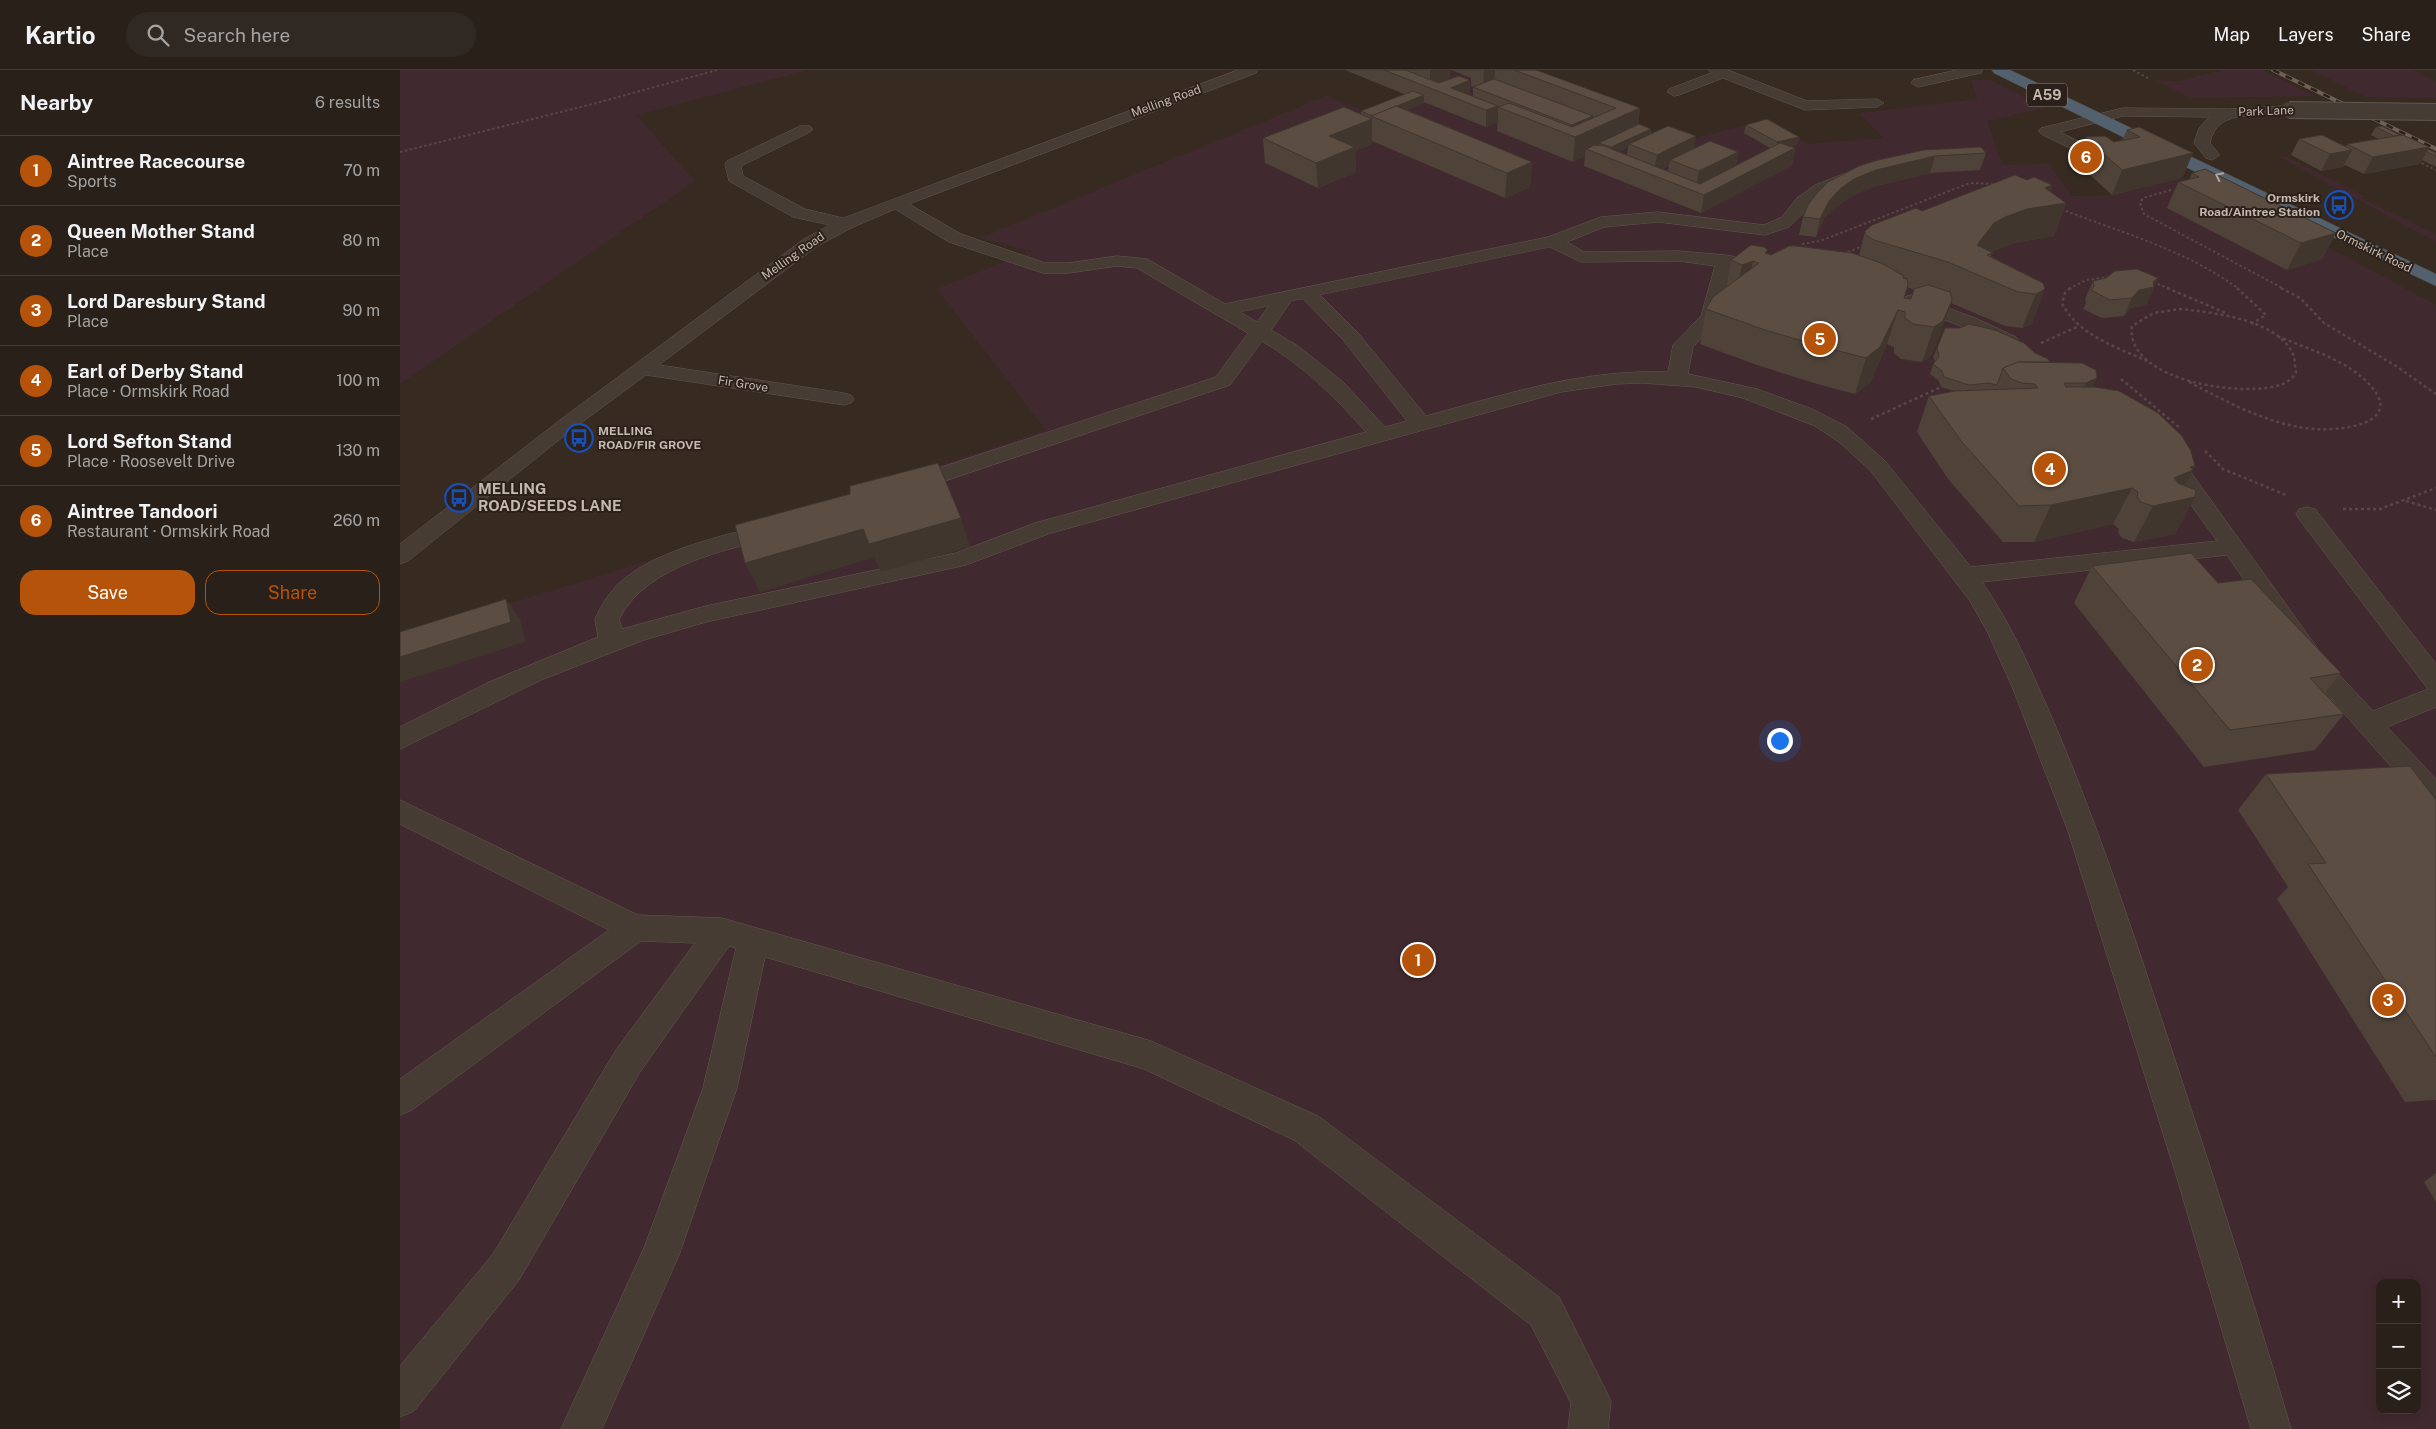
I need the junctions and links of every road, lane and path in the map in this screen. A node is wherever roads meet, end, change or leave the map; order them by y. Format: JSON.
{"nodes":[{"id":1,"x":716,"y":70,"type":"edge"},
{"id":2,"x":1251,"y":70,"type":"edge"},
{"id":3,"x":1976,"y":70,"type":"edge"},
{"id":4,"x":1999,"y":70,"type":"edge"},
{"id":5,"x":2133,"y":70,"type":"edge"},
{"id":6,"x":1720,"y":71,"type":"edge"},
{"id":7,"x":2148,"y":78,"type":"dead end"},
{"id":8,"x":1918,"y":83,"type":"dead end"},
{"id":9,"x":1674,"y":92,"type":"dead end"},
{"id":10,"x":2101,"y":102,"type":"dead end"},
{"id":11,"x":1877,"y":103,"type":"dead end"},
{"id":12,"x":2123,"y":112,"type":"junction"},
{"id":13,"x":2436,"y":112,"type":"edge"},
{"id":14,"x":2228,"y":113,"type":"junction"},
{"id":15,"x":2096,"y":119,"type":"junction"},
{"id":16,"x":805,"y":129,"type":"dead end"},
{"id":17,"x":2159,"y":129,"type":"dead end"},
{"id":18,"x":2185,"y":142,"type":"dead end"},
{"id":19,"x":400,"y":152,"type":"edge"},
{"id":20,"x":2092,"y":154,"type":"edge"},
{"id":21,"x":2212,"y":155,"type":"junction"},
{"id":22,"x":2412,"y":158,"type":"edge"},
{"id":23,"x":2229,"y":164,"type":"dead end"},
{"id":24,"x":1875,"y":169,"type":"edge"},
{"id":25,"x":2436,"y":170,"type":"edge"},
{"id":26,"x":2000,"y":184,"type":"edge"},
{"id":27,"x":2171,"y":190,"type":"dead end"},
{"id":28,"x":896,"y":204,"type":"junction"},
{"id":29,"x":2058,"y":208,"type":"dead end"},
{"id":30,"x":845,"y":224,"type":"junction"},
{"id":31,"x":1552,"y":241,"type":"junction"},
{"id":32,"x":1872,"y":242,"type":"edge"},
{"id":33,"x":2395,"y":243,"type":"dead end"},
{"id":34,"x":1795,"y":245,"type":"edge"},
{"id":35,"x":1725,"y":260,"type":"junction"},
{"id":36,"x":2436,"y":263,"type":"edge"},
{"id":37,"x":1798,"y":271,"type":"joint"},
{"id":38,"x":2110,"y":277,"type":"edge"},
{"id":39,"x":2436,"y":280,"type":"edge"},
{"id":40,"x":2149,"y":281,"type":"edge"},
{"id":41,"x":1296,"y":294,"type":"junction"},
{"id":42,"x":1896,"y":296,"type":"edge"},
{"id":43,"x":1224,"y":310,"type":"junction"},
{"id":44,"x":2231,"y":315,"type":"junction"},
{"id":45,"x":2251,"y":324,"type":"junction"},
{"id":46,"x":2079,"y":326,"type":"junction"},
{"id":47,"x":1260,"y":332,"type":"junction"},
{"id":48,"x":2272,"y":334,"type":"junction"},
{"id":49,"x":2027,"y":350,"type":"joint"},
{"id":50,"x":2154,"y":365,"type":"junction"},
{"id":51,"x":641,"y":368,"type":"junction"},
{"id":52,"x":1677,"y":377,"type":"junction"},
{"id":53,"x":2180,"y":378,"type":"junction"},
{"id":54,"x":2121,"y":379,"type":"dead end"},
{"id":55,"x":1941,"y":387,"type":"dead end"},
{"id":56,"x":2436,"y":394,"type":"edge"},
{"id":57,"x":844,"y":399,"type":"dead end"},
{"id":58,"x":1420,"y":423,"type":"junction"},
{"id":59,"x":2182,"y":430,"type":"dead end"},
{"id":60,"x":1840,"y":432,"type":"junction"},
{"id":61,"x":1379,"y":434,"type":"junction"},
{"id":62,"x":2147,"y":438,"type":"edge"},
{"id":63,"x":2199,"y":446,"type":"dead end"},
{"id":64,"x":2436,"y":488,"type":"edge"},
{"id":65,"x":887,"y":492,"type":"edge"},
{"id":66,"x":2288,"y":495,"type":"dead end"},
{"id":67,"x":2405,"y":501,"type":"junction"},
{"id":68,"x":2342,"y":509,"type":"dead end"},
{"id":69,"x":2436,"y":510,"type":"edge"},
{"id":70,"x":2307,"y":514,"type":"dead end"},
{"id":71,"x":793,"y":523,"type":"edge"},
{"id":72,"x":2234,"y":547,"type":"junction"},
{"id":73,"x":400,"y":556,"type":"edge"},
{"id":74,"x":1965,"y":576,"type":"junction"},
{"id":75,"x":612,"y":641,"type":"junction"},
{"id":76,"x":2436,"y":682,"type":"edge"},
{"id":77,"x":2436,"y":696,"type":"edge"},
{"id":78,"x":2370,"y":723,"type":"junction"},
{"id":79,"x":400,"y":739,"type":"edge"},
{"id":80,"x":2436,"y":798,"type":"edge"},
{"id":81,"x":400,"y":811,"type":"edge"},
{"id":82,"x":635,"y":928,"type":"junction"},
{"id":83,"x":737,"y":935,"type":"junction"},
{"id":84,"x":400,"y":1099,"type":"edge"},
{"id":85,"x":400,"y":1398,"type":"edge"},
{"id":86,"x":581,"y":1429,"type":"edge"},
{"id":87,"x":1588,"y":1429,"type":"edge"},
{"id":88,"x":2272,"y":1429,"type":"edge"}],
"edges":[{"from":1,"to":19,"type":"path"},
{"from":2,"to":28,"type":"street","name":"Melling Road"},
{"from":3,"to":8,"type":"street"},
{"from":4,"to":15,"type":"highway","number":"A59"},
{"from":5,"to":7,"type":"path"},
{"from":6,"to":9,"type":"street"},
{"from":6,"to":11,"type":"street"},
{"from":10,"to":12,"type":"highway"},
{"from":12,"to":14,"type":"street","name":"Park Lane"},
{"from":12,"to":15,"type":"street","name":"Park Lane"},
{"from":12,"to":17,"type":"highway"},
{"from":13,"to":14,"type":"street","name":"Park Lane","bridge":true},
{"from":14,"to":21,"type":"street"},
{"from":15,"to":20,"type":"street","name":"Park Lane"},
{"from":39,"to":15,"type":"highway","name":"Ormskirk Road","number":"A59","one_way":true},
{"from":16,"to":30,"type":"street"},
{"from":18,"to":21,"type":"highway"},
{"from":21,"to":23,"type":"highway"},
{"from":22,"to":25,"type":"path"},
{"from":24,"to":31,"type":"street"},
{"from":26,"to":34,"type":"path"},
{"from":27,"to":56,"type":"path"},
{"from":28,"to":30,"type":"street","name":"Melling Road"},
{"from":28,"to":43,"type":"street"},
{"from":29,"to":45,"type":"path"},
{"from":30,"to":51,"type":"street","name":"Melling Road"},
{"from":31,"to":35,"type":"street"},
{"from":31,"to":41,"type":"street"},
{"from":32,"to":37,"type":"path"},
{"from":33,"to":36,"type":"highway","name":"Ormskirk Road"},
{"from":35,"to":37,"type":"street"},
{"from":35,"to":52,"type":"street"},
{"from":38,"to":46,"type":"path"},
{"from":40,"to":44,"type":"path"},
{"from":41,"to":43,"type":"street"},
{"from":41,"to":47,"type":"street"},
{"from":41,"to":58,"type":"street"},
{"from":42,"to":49,"type":"street"},
{"from":43,"to":47,"type":"street"},
{"from":44,"to":45,"type":"path"},
{"from":44,"to":50,"type":"path"},
{"from":45,"to":48,"type":"path"},
{"from":46,"to":49,"type":"path"},
{"from":46,"to":50,"type":"path"},
{"from":47,"to":61,"type":"street"},
{"from":47,"to":65,"type":"street"},
{"from":48,"to":53,"type":"path"},
{"from":48,"to":53,"type":"path"},
{"from":50,"to":53,"type":"path"},
{"from":51,"to":57,"type":"street","name":"Fir Grove"},
{"from":51,"to":73,"type":"street","name":"Melling Road"},
{"from":52,"to":58,"type":"street"},
{"from":52,"to":60,"type":"street"},
{"from":54,"to":59,"type":"path"},
{"from":55,"to":60,"type":"path"},
{"from":58,"to":61,"type":"street"},
{"from":60,"to":74,"type":"street"},
{"from":61,"to":75,"type":"street"},
{"from":62,"to":72,"type":"street"},
{"from":63,"to":66,"type":"path"},
{"from":64,"to":67,"type":"path"},
{"from":67,"to":68,"type":"path"},
{"from":67,"to":69,"type":"path"},
{"from":70,"to":76,"type":"street"},
{"from":71,"to":75,"type":"street"},
{"from":72,"to":74,"type":"street"},
{"from":72,"to":78,"type":"street"},
{"from":74,"to":88,"type":"street"},
{"from":75,"to":79,"type":"street"},
{"from":77,"to":78,"type":"street"},
{"from":78,"to":80,"type":"street"},
{"from":81,"to":82,"type":"street"},
{"from":82,"to":83,"type":"street"},
{"from":82,"to":84,"type":"street"},
{"from":83,"to":85,"type":"street"},
{"from":83,"to":86,"type":"street"},
{"from":83,"to":87,"type":"street"}]}
